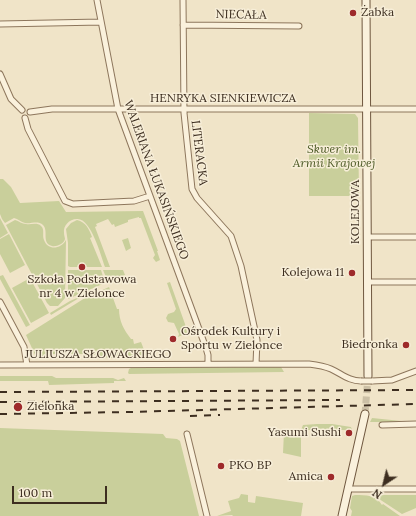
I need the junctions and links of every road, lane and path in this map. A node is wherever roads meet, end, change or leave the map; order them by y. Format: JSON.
{"nodes":[{"id":1,"x":97,"y":0,"type":"edge"},
{"id":2,"x":183,"y":0,"type":"edge"},
{"id":3,"x":366,"y":0,"type":"edge"},
{"id":4,"x":101,"y":22,"type":"junction"},
{"id":5,"x":0,"y":24,"type":"edge"},
{"id":6,"x":183,"y":25,"type":"junction"},
{"id":7,"x":299,"y":26,"type":"dead end"},
{"id":8,"x":0,"y":74,"type":"edge"},
{"id":9,"x":184,"y":108,"type":"junction"},
{"id":10,"x":118,"y":109,"type":"junction"},
{"id":11,"x":366,"y":109,"type":"junction"},
{"id":12,"x":416,"y":109,"type":"edge"},
{"id":13,"x":22,"y":110,"type":"junction"},
{"id":14,"x":30,"y":112,"type":"junction"},
{"id":15,"x":25,"y":118,"type":"junction"},
{"id":16,"x":150,"y":196,"type":"junction"},
{"id":17,"x":367,"y":237,"type":"junction"},
{"id":18,"x":416,"y":237,"type":"edge"},
{"id":19,"x":368,"y":282,"type":"junction"},
{"id":20,"x":416,"y":282,"type":"edge"},
{"id":21,"x":0,"y":302,"type":"edge"},
{"id":22,"x":208,"y":364,"type":"junction"},
{"id":23,"x":256,"y":364,"type":"junction"},
{"id":24,"x":0,"y":365,"type":"edge"},
{"id":25,"x":27,"y":365,"type":"junction"},
{"id":26,"x":416,"y":371,"type":"edge"},
{"id":27,"x":370,"y":379,"type":"junction"},
{"id":28,"x":365,"y":414,"type":"tunnel mouth"},
{"id":29,"x":416,"y":424,"type":"edge"},
{"id":30,"x":382,"y":425,"type":"dead end"},
{"id":31,"x":187,"y":434,"type":"dead end"},
{"id":32,"x":349,"y":489,"type":"junction"},
{"id":33,"x":416,"y":489,"type":"edge"},
{"id":34,"x":207,"y":516,"type":"edge"},
{"id":35,"x":342,"y":516,"type":"edge"}],
"edges":[{"from":1,"to":4,"type":"street","name":"WALERIANA ŁUKASIŃSKIEGO"},
{"from":2,"to":6,"type":"street","name":"LITERACKA"},
{"from":3,"to":11,"type":"street","name":"KOLEJOWA"},
{"from":4,"to":5,"type":"street"},
{"from":4,"to":10,"type":"street","name":"WALERIANA ŁUKASIŃSKIEGO"},
{"from":6,"to":7,"type":"street","name":"NIECAŁA"},
{"from":6,"to":9,"type":"street","name":"LITERACKA"},
{"from":8,"to":13,"type":"street"},
{"from":9,"to":10,"type":"street","name":"HENRYKA SIENKIEWICZA"},
{"from":9,"to":11,"type":"street","name":"HENRYKA SIENKIEWICZA"},
{"from":9,"to":23,"type":"street","name":"LITERACKA"},
{"from":10,"to":14,"type":"street","name":"HENRYKA SIENKIEWICZA"},
{"from":10,"to":16,"type":"street","name":"WALERIANA ŁUKASIŃSKIEGO"},
{"from":11,"to":12,"type":"street","name":"HENRYKA SIENKIEWICZA"},
{"from":11,"to":17,"type":"street","name":"KOLEJOWA"},
{"from":13,"to":14,"type":"street"},
{"from":13,"to":15,"type":"street"},
{"from":14,"to":15,"type":"street"},
{"from":15,"to":16,"type":"street"},
{"from":16,"to":22,"type":"street","name":"WALERIANA ŁUKASIŃSKIEGO"},
{"from":17,"to":18,"type":"street"},
{"from":17,"to":19,"type":"street","name":"KOLEJOWA"},
{"from":19,"to":20,"type":"street"},
{"from":19,"to":27,"type":"street","name":"KOLEJOWA"},
{"from":21,"to":25,"type":"street"},
{"from":22,"to":23,"type":"street","name":"JULIUSZA SŁOWACKIEGO"},
{"from":22,"to":25,"type":"street","name":"JULIUSZA SŁOWACKIEGO"},
{"from":23,"to":27,"type":"street","name":"JULIUSZA SŁOWACKIEGO","bridge":true},
{"from":24,"to":25,"type":"street","name":"JULIUSZA SŁOWACKIEGO"},
{"from":26,"to":27,"type":"street","name":"JULIUSZA SŁOWACKIEGO"},
{"from":28,"to":32,"type":"street"},
{"from":29,"to":30,"type":"street"},
{"from":31,"to":34,"type":"street"},
{"from":32,"to":33,"type":"street"},
{"from":32,"to":35,"type":"street"}]}
